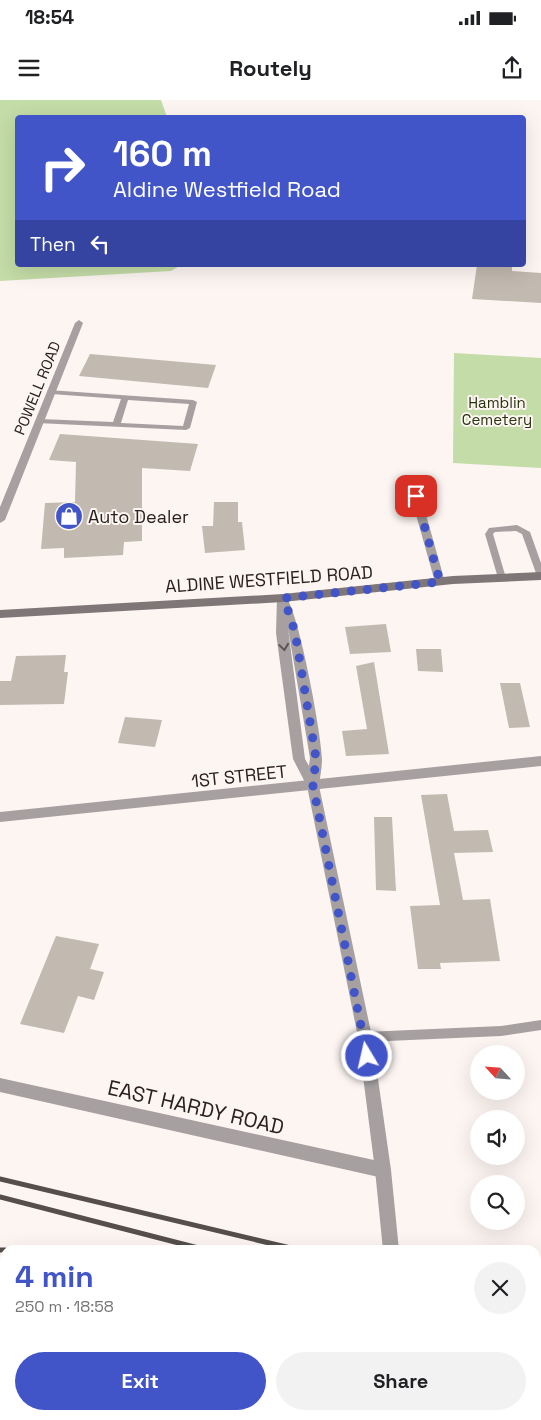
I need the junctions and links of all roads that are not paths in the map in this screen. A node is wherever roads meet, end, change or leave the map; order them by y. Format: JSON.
{"nodes":[{"id":1,"x":79,"y":323,"type":"dead end"},
{"id":2,"x":51,"y":392,"type":"junction"},
{"id":3,"x":125,"y":397,"type":"junction"},
{"id":4,"x":40,"y":421,"type":"junction"},
{"id":5,"x":116,"y":425,"type":"junction"},
{"id":6,"x":416,"y":496,"type":"dead end"},
{"id":7,"x":0,"y":520,"type":"edge"},
{"id":8,"x":541,"y":576,"type":"edge"},
{"id":9,"x":502,"y":578,"type":"junction"},
{"id":10,"x":440,"y":582,"type":"junction"},
{"id":11,"x":284,"y":598,"type":"junction"},
{"id":12,"x":0,"y":614,"type":"edge"},
{"id":13,"x":541,"y":761,"type":"edge"},
{"id":14,"x":313,"y":786,"type":"junction"},
{"id":15,"x":0,"y":817,"type":"edge"},
{"id":16,"x":541,"y":1025,"type":"edge"},
{"id":17,"x":364,"y":1037,"type":"junction"},
{"id":18,"x":0,"y":1085,"type":"edge"},
{"id":19,"x":383,"y":1170,"type":"junction"},
{"id":20,"x":390,"y":1245,"type":"edge"}],
"edges":[{"from":1,"to":2,"type":"street","name":"POWELL ROAD"},
{"from":2,"to":3,"type":"lane"},
{"from":2,"to":4,"type":"street","name":"POWELL ROAD"},
{"from":3,"to":5,"type":"lane"},
{"from":3,"to":5,"type":"lane"},
{"from":4,"to":5,"type":"lane"},
{"from":4,"to":7,"type":"street","name":"POWELL ROAD"},
{"from":6,"to":10,"type":"street"},
{"from":8,"to":9,"type":"main road","name":"ALDINE WESTFIELD ROAD"},
{"from":8,"to":9,"type":"lane"},
{"from":9,"to":10,"type":"main road","name":"ALDINE WESTFIELD ROAD"},
{"from":10,"to":11,"type":"main road","name":"ALDINE WESTFIELD ROAD"},
{"from":11,"to":12,"type":"main road","name":"ALDINE WESTFIELD ROAD"},
{"from":11,"to":14,"type":"street"},
{"from":13,"to":14,"type":"street","name":"1ST STREET"},
{"from":14,"to":15,"type":"street","name":"1ST STREET"},
{"from":14,"to":17,"type":"street"},
{"from":16,"to":17,"type":"lane"},
{"from":17,"to":19,"type":"street"},
{"from":18,"to":19,"type":"street","name":"EAST HARDY ROAD"},
{"from":19,"to":20,"type":"street"}]}
